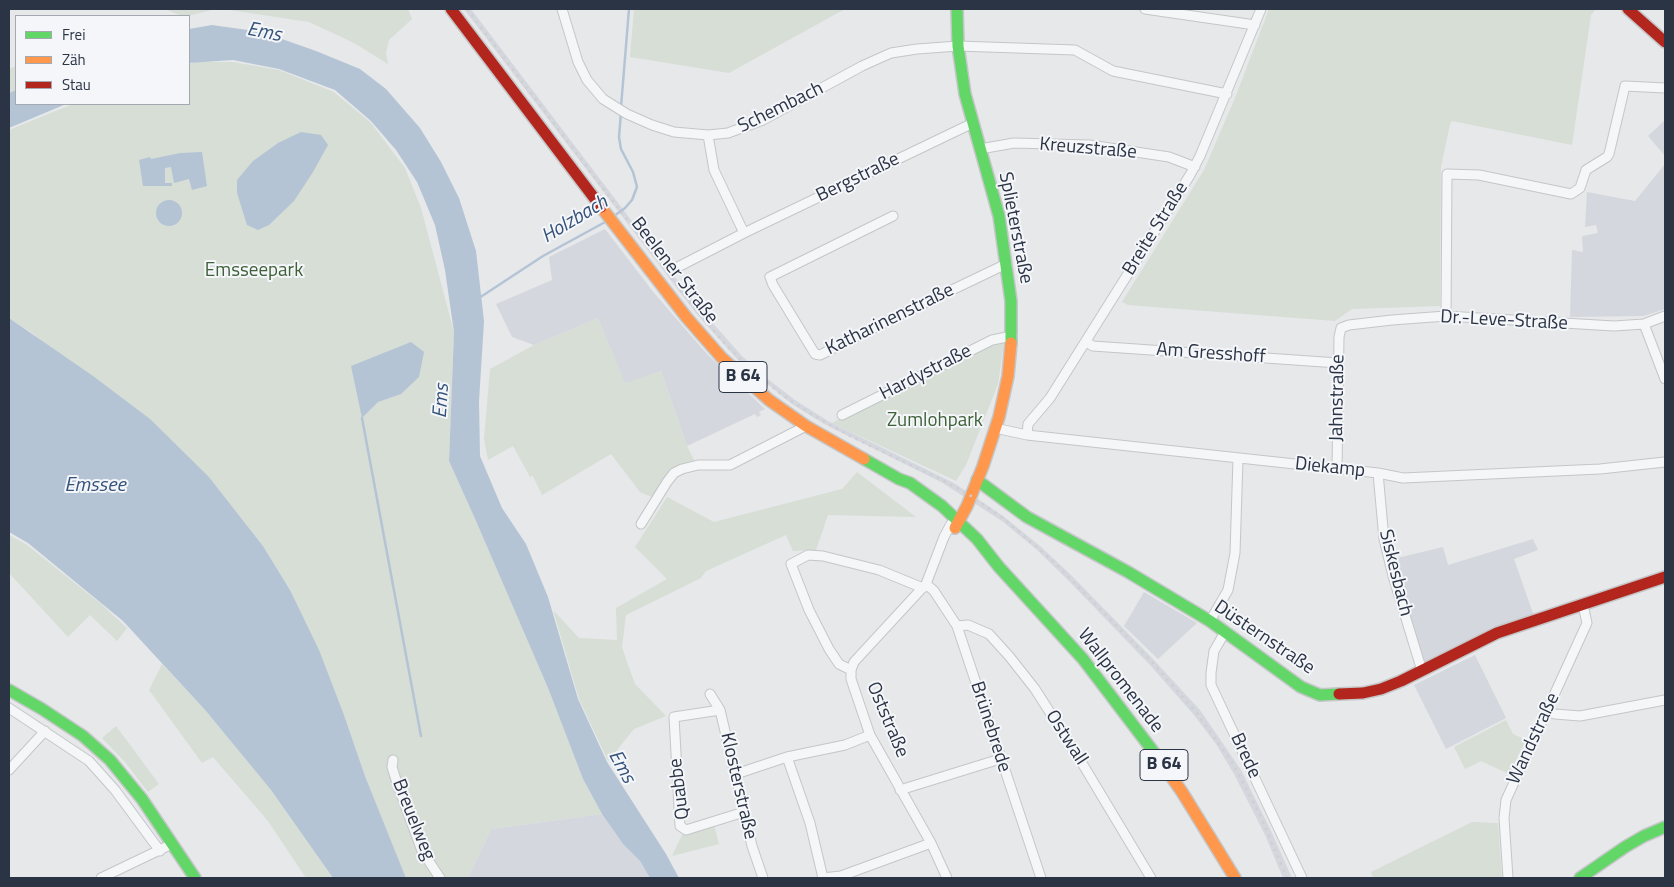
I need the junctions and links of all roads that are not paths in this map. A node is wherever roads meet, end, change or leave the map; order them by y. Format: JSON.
{"nodes":[{"id":1,"x":451,"y":9,"type":"edge"},
{"id":2,"x":562,"y":9,"type":"edge"},
{"id":3,"x":956,"y":9,"type":"edge"},
{"id":4,"x":1144,"y":9,"type":"edge"},
{"id":5,"x":1261,"y":9,"type":"edge"},
{"id":6,"x":1628,"y":9,"type":"edge"},
{"id":7,"x":1255,"y":25,"type":"junction"},
{"id":8,"x":1665,"y":42,"type":"edge"},
{"id":9,"x":958,"y":46,"type":"junction"},
{"id":10,"x":1665,"y":88,"type":"edge"},
{"id":11,"x":1227,"y":94,"type":"junction"},
{"id":12,"x":973,"y":123,"type":"junction"},
{"id":13,"x":708,"y":135,"type":"junction"},
{"id":14,"x":980,"y":149,"type":"junction"},
{"id":15,"x":1195,"y":167,"type":"junction"},
{"id":16,"x":893,"y":216,"type":"dead end"},
{"id":17,"x":744,"y":233,"type":"junction"},
{"id":18,"x":1007,"y":266,"type":"junction"},
{"id":19,"x":676,"y":268,"type":"dead end"},
{"id":20,"x":1446,"y":316,"type":"junction"},
{"id":21,"x":1665,"y":316,"type":"edge"},
{"id":22,"x":1644,"y":324,"type":"junction"},
{"id":23,"x":1341,"y":328,"type":"joint"},
{"id":24,"x":1012,"y":336,"type":"junction"},
{"id":25,"x":1086,"y":342,"type":"junction"},
{"id":26,"x":1338,"y":363,"type":"junction"},
{"id":27,"x":1665,"y":379,"type":"edge"},
{"id":28,"x":842,"y":415,"type":"dead end"},
{"id":29,"x":806,"y":426,"type":"junction"},
{"id":30,"x":995,"y":428,"type":"junction"},
{"id":31,"x":1027,"y":435,"type":"junction"},
{"id":32,"x":986,"y":454,"type":"junction"},
{"id":33,"x":1238,"y":459,"type":"junction"},
{"id":34,"x":1665,"y":462,"type":"edge"},
{"id":35,"x":1337,"y":469,"type":"junction"},
{"id":36,"x":1378,"y":473,"type":"junction"},
{"id":37,"x":977,"y":480,"type":"junction"},
{"id":38,"x":955,"y":523,"type":"junction"},
{"id":39,"x":641,"y":524,"type":"dead end"},
{"id":40,"x":1665,"y":577,"type":"edge"},
{"id":41,"x":924,"y":586,"type":"junction"},
{"id":42,"x":1583,"y":605,"type":"junction"},
{"id":43,"x":1210,"y":621,"type":"junction"},
{"id":44,"x":957,"y":626,"type":"junction"},
{"id":45,"x":1225,"y":632,"type":"junction"},
{"id":46,"x":851,"y":670,"type":"junction"},
{"id":47,"x":1422,"y":671,"type":"junction"},
{"id":48,"x":9,"y":690,"type":"edge"},
{"id":49,"x":710,"y":694,"type":"dead end"},
{"id":50,"x":1665,"y":700,"type":"edge"},
{"id":51,"x":9,"y":708,"type":"edge"},
{"id":52,"x":720,"y":710,"type":"junction"},
{"id":53,"x":1547,"y":711,"type":"junction"},
{"id":54,"x":45,"y":731,"type":"junction"},
{"id":55,"x":870,"y":735,"type":"junction"},
{"id":56,"x":787,"y":757,"type":"junction"},
{"id":57,"x":1000,"y":759,"type":"junction"},
{"id":58,"x":393,"y":760,"type":"dead end"},
{"id":59,"x":9,"y":770,"type":"edge"},
{"id":60,"x":736,"y":774,"type":"junction"},
{"id":61,"x":900,"y":790,"type":"junction"},
{"id":62,"x":744,"y":812,"type":"junction"},
{"id":63,"x":1665,"y":827,"type":"edge"},
{"id":64,"x":931,"y":843,"type":"junction"},
{"id":65,"x":172,"y":844,"type":"junction"},
{"id":66,"x":160,"y":851,"type":"junction"},
{"id":67,"x":841,"y":877,"type":"edge"},
{"id":68,"x":101,"y":878,"type":"edge"},
{"id":69,"x":195,"y":878,"type":"edge"},
{"id":70,"x":440,"y":878,"type":"edge"},
{"id":71,"x":763,"y":878,"type":"edge"},
{"id":72,"x":823,"y":878,"type":"edge"},
{"id":73,"x":947,"y":878,"type":"edge"},
{"id":74,"x":1040,"y":878,"type":"edge"},
{"id":75,"x":1151,"y":878,"type":"edge"},
{"id":76,"x":1235,"y":878,"type":"edge"},
{"id":77,"x":1302,"y":878,"type":"edge"},
{"id":78,"x":1508,"y":878,"type":"edge"},
{"id":79,"x":1580,"y":878,"type":"edge"}],
"edges":[{"from":1,"to":29,"type":"street","name":"Beelener Straße","number":"B 64"},
{"from":2,"to":13,"type":"street","name":"Schembach"},
{"from":3,"to":9,"type":"street","name":"Splieterstraße"},
{"from":4,"to":7,"type":"street"},
{"from":5,"to":7,"type":"street","name":"Breite Straße"},
{"from":6,"to":8,"type":"street"},
{"from":7,"to":11,"type":"street","name":"Breite Straße"},
{"from":9,"to":11,"type":"street","name":"Schembach"},
{"from":9,"to":12,"type":"street","name":"Splieterstraße"},
{"from":9,"to":13,"type":"street","name":"Schembach"},
{"from":10,"to":20,"type":"street"},
{"from":11,"to":15,"type":"street","name":"Breite Straße"},
{"from":12,"to":14,"type":"street","name":"Splieterstraße"},
{"from":12,"to":17,"type":"street","name":"Bergstraße"},
{"from":13,"to":17,"type":"street"},
{"from":14,"to":15,"type":"street","name":"Kreuzstraße"},
{"from":14,"to":18,"type":"street","name":"Splieterstraße"},
{"from":15,"to":25,"type":"street","name":"Breite Straße"},
{"from":16,"to":18,"type":"street","name":"Katharinenstraße"},
{"from":17,"to":19,"type":"street","name":"Bergstraße"},
{"from":18,"to":24,"type":"street","name":"Splieterstraße"},
{"from":20,"to":22,"type":"street","name":"Dr.-Leve-Straße"},
{"from":20,"to":23,"type":"street","name":"Dr.-Leve-Straße"},
{"from":21,"to":22,"type":"street","name":"Dr.-Leve-Straße"},
{"from":22,"to":27,"type":"street"},
{"from":23,"to":26,"type":"street","name":"Jahnstraße"},
{"from":24,"to":28,"type":"street","name":"Hardystraße"},
{"from":24,"to":30,"type":"street","name":"Splieterstraße"},
{"from":25,"to":26,"type":"street","name":"Am Gresshoff"},
{"from":25,"to":31,"type":"street","name":"Breite Straße"},
{"from":26,"to":35,"type":"street","name":"Jahnstraße"},
{"from":29,"to":38,"type":"street","name":"Beelener Straße","number":"B 64"},
{"from":29,"to":39,"type":"street"},
{"from":30,"to":31,"type":"street","name":"Diekamp"},
{"from":30,"to":32,"type":"street","name":"Splieterstraße"},
{"from":31,"to":33,"type":"street","name":"Diekamp"},
{"from":32,"to":37,"type":"street","name":"Splieterstraße"},
{"from":32,"to":38,"type":"street","name":"Splieterstraße"},
{"from":33,"to":35,"type":"street","name":"Diekamp"},
{"from":33,"to":43,"type":"street"},
{"from":34,"to":36,"type":"street","name":"Diekamp"},
{"from":35,"to":36,"type":"street","name":"Diekamp"},
{"from":36,"to":47,"type":"street","name":"Siskesbach"},
{"from":37,"to":38,"type":"street","name":"Splieterstraße"},
{"from":37,"to":43,"type":"street","name":"Düsternstraße"},
{"from":38,"to":41,"type":"street","name":"Oststraße"},
{"from":38,"to":76,"type":"street","name":"Wallpromenade","number":"B 64"},
{"from":40,"to":42,"type":"street","name":"Düsternstraße"},
{"from":41,"to":44,"type":"street","name":"Brünebrede"},
{"from":41,"to":46,"type":"street","name":"Oststraße"},
{"from":41,"to":46,"type":"street"},
{"from":42,"to":47,"type":"street","name":"Düsternstraße"},
{"from":42,"to":53,"type":"street","name":"Wandstraße"},
{"from":43,"to":45,"type":"street","name":"Düsternstraße"},
{"from":44,"to":57,"type":"street","name":"Brünebrede"},
{"from":44,"to":75,"type":"street","name":"Ostwall"},
{"from":45,"to":47,"type":"street","name":"Düsternstraße"},
{"from":45,"to":77,"type":"street","name":"Brede"},
{"from":46,"to":55,"type":"street","name":"Oststraße"},
{"from":48,"to":65,"type":"street"},
{"from":49,"to":52,"type":"street","name":"Klosterstraße"},
{"from":50,"to":53,"type":"street"},
{"from":51,"to":54,"type":"street"},
{"from":52,"to":60,"type":"street","name":"Klosterstraße"},
{"from":52,"to":62,"type":"street","name":"Quabbe"},
{"from":53,"to":78,"type":"street","name":"Wandstraße"},
{"from":54,"to":59,"type":"street"},
{"from":54,"to":66,"type":"street"},
{"from":55,"to":56,"type":"street"},
{"from":55,"to":61,"type":"street","name":"Oststraße"},
{"from":56,"to":60,"type":"street"},
{"from":56,"to":72,"type":"street"},
{"from":57,"to":61,"type":"street"},
{"from":57,"to":74,"type":"street","name":"Brünebrede"},
{"from":58,"to":70,"type":"street","name":"Breuelweg"},
{"from":60,"to":62,"type":"street","name":"Klosterstraße"},
{"from":61,"to":64,"type":"street","name":"Oststraße"},
{"from":62,"to":71,"type":"street","name":"Klosterstraße"},
{"from":63,"to":79,"type":"street"},
{"from":64,"to":67,"type":"street"},
{"from":64,"to":73,"type":"street","name":"Oststraße"},
{"from":65,"to":66,"type":"street"},
{"from":65,"to":69,"type":"street"},
{"from":66,"to":68,"type":"street"},
{"from":67,"to":72,"type":"street"}]}
